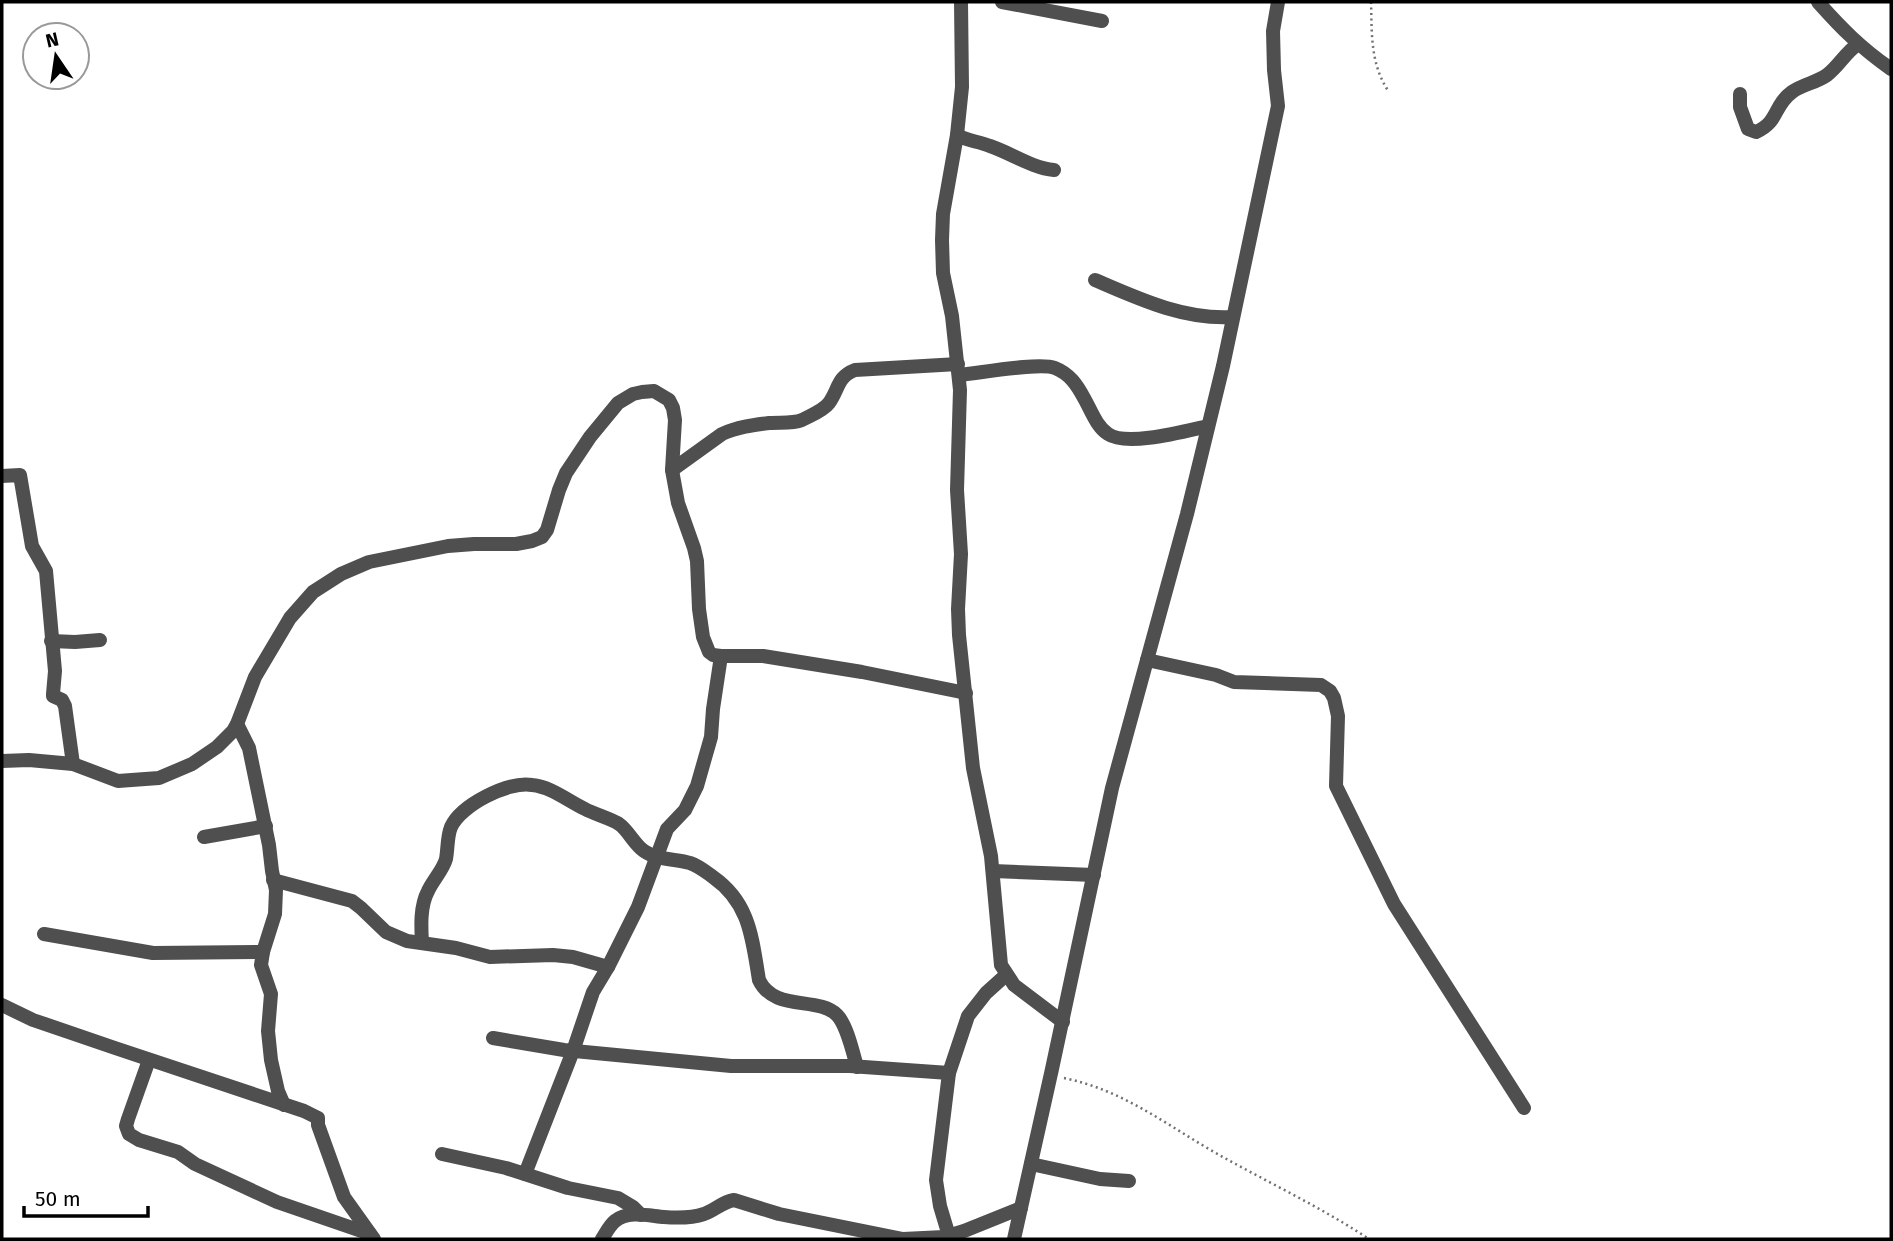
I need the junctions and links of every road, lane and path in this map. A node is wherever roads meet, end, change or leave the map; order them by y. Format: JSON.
{"nodes":[{"id":1,"x":961,"y":2,"type":"edge"},
{"id":2,"x":1002,"y":2,"type":"edge"},
{"id":3,"x":1279,"y":2,"type":"edge"},
{"id":4,"x":1371,"y":2,"type":"edge"},
{"id":5,"x":1818,"y":2,"type":"edge"},
{"id":6,"x":1102,"y":21,"type":"dead end"},
{"id":7,"x":1858,"y":44,"type":"junction"},
{"id":8,"x":1891,"y":69,"type":"edge"},
{"id":9,"x":1388,"y":92,"type":"dead end"},
{"id":10,"x":1740,"y":94,"type":"dead end"},
{"id":11,"x":957,"y":135,"type":"junction"},
{"id":12,"x":1054,"y":170,"type":"dead end"},
{"id":13,"x":1095,"y":280,"type":"dead end"},
{"id":14,"x":1233,"y":317,"type":"junction"},
{"id":15,"x":958,"y":370,"type":"junction"},
{"id":16,"x":1208,"y":426,"type":"junction"},
{"id":17,"x":672,"y":470,"type":"junction"},
{"id":18,"x":2,"y":475,"type":"edge"},
{"id":19,"x":100,"y":640,"type":"dead end"},
{"id":20,"x":51,"y":641,"type":"junction"},
{"id":21,"x":721,"y":656,"type":"junction"},
{"id":22,"x":1147,"y":660,"type":"junction"},
{"id":23,"x":966,"y":693,"type":"junction"},
{"id":24,"x":237,"y":724,"type":"junction"},
{"id":25,"x":2,"y":761,"type":"edge"},
{"id":26,"x":73,"y":764,"type":"junction"},
{"id":27,"x":266,"y":826,"type":"junction"},
{"id":28,"x":204,"y":837,"type":"dead end"},
{"id":29,"x":657,"y":856,"type":"junction"},
{"id":30,"x":993,"y":871,"type":"junction"},
{"id":31,"x":1094,"y":875,"type":"junction"},
{"id":32,"x":273,"y":880,"type":"junction"},
{"id":33,"x":44,"y":934,"type":"dead end"},
{"id":34,"x":422,"y":943,"type":"junction"},
{"id":35,"x":263,"y":952,"type":"junction"},
{"id":36,"x":608,"y":967,"type":"junction"},
{"id":37,"x":1006,"y":975,"type":"junction"},
{"id":38,"x":2,"y":1005,"type":"edge"},
{"id":39,"x":1062,"y":1022,"type":"junction"},
{"id":40,"x":493,"y":1038,"type":"dead end"},
{"id":41,"x":573,"y":1051,"type":"junction"},
{"id":42,"x":149,"y":1060,"type":"junction"},
{"id":43,"x":857,"y":1067,"type":"junction"},
{"id":44,"x":949,"y":1073,"type":"junction"},
{"id":45,"x":1051,"y":1076,"type":"junction"},
{"id":46,"x":284,"y":1105,"type":"junction"},
{"id":47,"x":1524,"y":1108,"type":"dead end"},
{"id":48,"x":442,"y":1154,"type":"dead end"},
{"id":49,"x":1031,"y":1164,"type":"junction"},
{"id":50,"x":524,"y":1174,"type":"junction"},
{"id":51,"x":1129,"y":1181,"type":"dead end"},
{"id":52,"x":1021,"y":1208,"type":"junction"},
{"id":53,"x":641,"y":1215,"type":"junction"},
{"id":54,"x":949,"y":1236,"type":"junction"},
{"id":55,"x":372,"y":1237,"type":"edge"},
{"id":56,"x":602,"y":1239,"type":"edge"},
{"id":57,"x":1014,"y":1239,"type":"edge"},
{"id":58,"x":1368,"y":1239,"type":"edge"}],
"edges":[{"from":1,"to":11,"type":"street"},
{"from":2,"to":6,"type":"street"},
{"from":3,"to":14,"type":"street"},
{"from":4,"to":9,"type":"path"},
{"from":5,"to":7,"type":"street"},
{"from":7,"to":8,"type":"street"},
{"from":7,"to":10,"type":"street"},
{"from":11,"to":12,"type":"street"},
{"from":11,"to":15,"type":"street"},
{"from":13,"to":14,"type":"street"},
{"from":14,"to":16,"type":"street"},
{"from":15,"to":16,"type":"street"},
{"from":15,"to":17,"type":"street"},
{"from":15,"to":23,"type":"street"},
{"from":16,"to":22,"type":"street"},
{"from":17,"to":21,"type":"street"},
{"from":17,"to":24,"type":"street"},
{"from":18,"to":20,"type":"street"},
{"from":19,"to":20,"type":"street"},
{"from":20,"to":26,"type":"street"},
{"from":21,"to":23,"type":"street"},
{"from":21,"to":29,"type":"street"},
{"from":22,"to":31,"type":"street"},
{"from":22,"to":47,"type":"street"},
{"from":23,"to":30,"type":"street"},
{"from":24,"to":26,"type":"street"},
{"from":24,"to":27,"type":"street"},
{"from":25,"to":26,"type":"street"},
{"from":27,"to":28,"type":"street"},
{"from":27,"to":32,"type":"street"},
{"from":29,"to":34,"type":"street"},
{"from":29,"to":36,"type":"street"},
{"from":29,"to":43,"type":"street"},
{"from":30,"to":31,"type":"street"},
{"from":30,"to":37,"type":"street"},
{"from":31,"to":39,"type":"street"},
{"from":32,"to":34,"type":"street"},
{"from":32,"to":35,"type":"street"},
{"from":33,"to":35,"type":"street"},
{"from":34,"to":36,"type":"street"},
{"from":35,"to":46,"type":"street"},
{"from":36,"to":41,"type":"street"},
{"from":37,"to":39,"type":"street"},
{"from":37,"to":44,"type":"street"},
{"from":38,"to":42,"type":"street"},
{"from":39,"to":45,"type":"street"},
{"from":40,"to":41,"type":"street"},
{"from":41,"to":43,"type":"street"},
{"from":41,"to":50,"type":"street"},
{"from":42,"to":46,"type":"street"},
{"from":42,"to":55,"type":"street"},
{"from":43,"to":44,"type":"street"},
{"from":44,"to":54,"type":"street"},
{"from":45,"to":49,"type":"street"},
{"from":45,"to":58,"type":"path"},
{"from":46,"to":55,"type":"street"},
{"from":48,"to":50,"type":"street"},
{"from":49,"to":51,"type":"street"},
{"from":49,"to":52,"type":"street"},
{"from":50,"to":53,"type":"street"},
{"from":52,"to":54,"type":"street"},
{"from":52,"to":57,"type":"street"},
{"from":53,"to":54,"type":"street"},
{"from":53,"to":56,"type":"street"}]}
